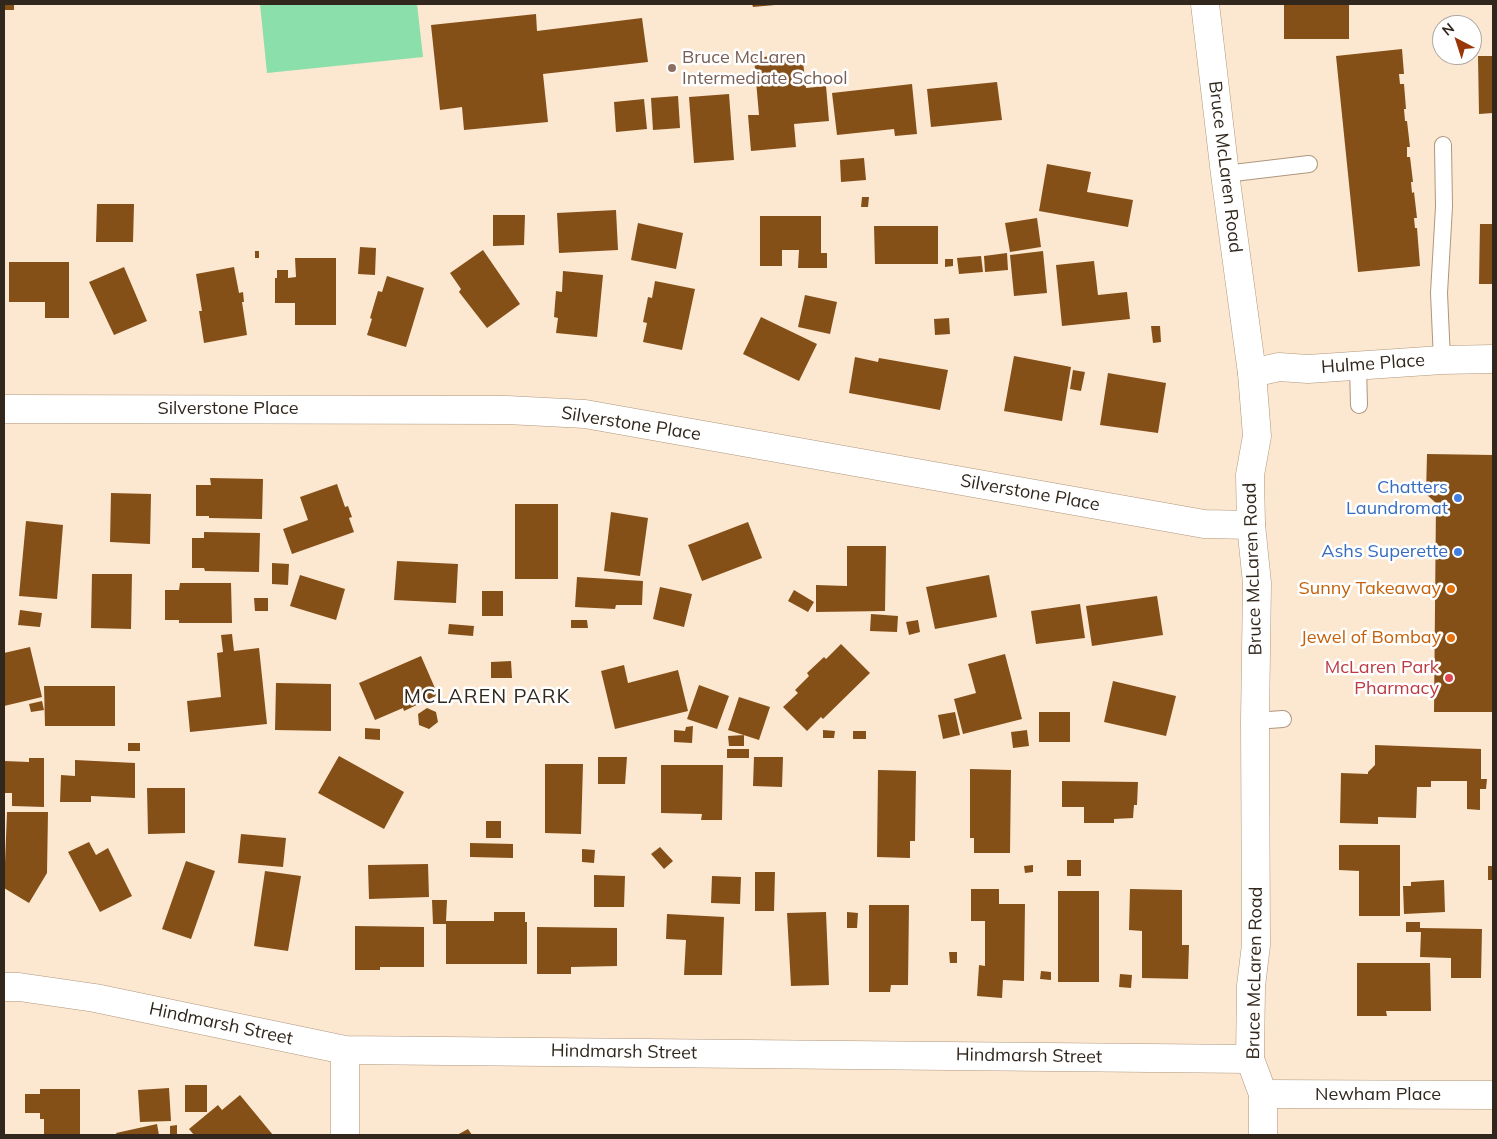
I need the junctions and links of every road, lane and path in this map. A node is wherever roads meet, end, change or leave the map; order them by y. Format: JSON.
{"nodes":[{"id":1,"x":1205,"y":4,"type":"edge"},
{"id":2,"x":1443,"y":145,"type":"dead end"},
{"id":3,"x":1309,"y":164,"type":"dead end"},
{"id":4,"x":1225,"y":174,"type":"junction"},
{"id":5,"x":1493,"y":359,"type":"edge"},
{"id":6,"x":1442,"y":360,"type":"junction"},
{"id":7,"x":1358,"y":366,"type":"junction"},
{"id":8,"x":1252,"y":373,"type":"junction"},
{"id":9,"x":1359,"y":405,"type":"dead end"},
{"id":10,"x":4,"y":409,"type":"edge"},
{"id":11,"x":1252,"y":525,"type":"junction"},
{"id":12,"x":1283,"y":718,"type":"dead end"},
{"id":13,"x":1255,"y":721,"type":"junction"},
{"id":14,"x":4,"y":987,"type":"edge"},
{"id":15,"x":345,"y":1050,"type":"junction"},
{"id":16,"x":1250,"y":1059,"type":"junction"},
{"id":17,"x":1263,"y":1094,"type":"junction"},
{"id":18,"x":1493,"y":1095,"type":"edge"},
{"id":19,"x":344,"y":1135,"type":"edge"},
{"id":20,"x":1263,"y":1135,"type":"edge"}],
"edges":[{"from":1,"to":4,"type":"street","name":"Bruce McLaren Road"},
{"from":2,"to":6,"type":"lane"},
{"from":3,"to":4,"type":"lane"},
{"from":4,"to":8,"type":"street","name":"Bruce McLaren Road"},
{"from":5,"to":6,"type":"street","name":"Hulme Place"},
{"from":6,"to":7,"type":"street","name":"Hulme Place"},
{"from":7,"to":8,"type":"street","name":"Hulme Place"},
{"from":7,"to":9,"type":"lane"},
{"from":8,"to":11,"type":"street","name":"Bruce McLaren Road"},
{"from":10,"to":11,"type":"street","name":"Silverstone Place"},
{"from":11,"to":13,"type":"street","name":"Bruce McLaren Road"},
{"from":12,"to":13,"type":"lane"},
{"from":13,"to":16,"type":"street","name":"Bruce McLaren Road"},
{"from":14,"to":15,"type":"street","name":"Hindmarsh Street"},
{"from":15,"to":16,"type":"street","name":"Hindmarsh Street"},
{"from":15,"to":19,"type":"street"},
{"from":16,"to":17,"type":"street","name":"Bruce McLaren Road"},
{"from":17,"to":18,"type":"street","name":"Newham Place"},
{"from":17,"to":20,"type":"street","name":"Bruce McLaren Road"}]}
